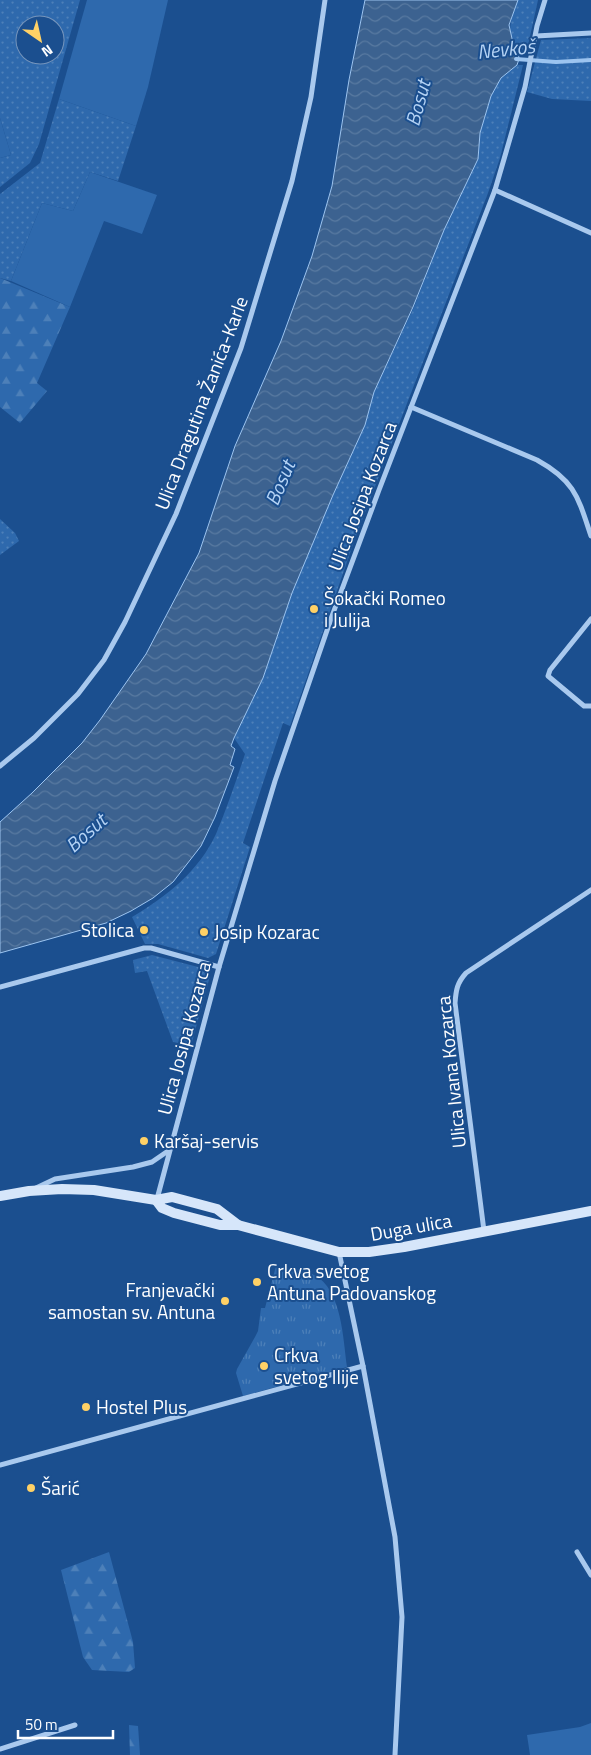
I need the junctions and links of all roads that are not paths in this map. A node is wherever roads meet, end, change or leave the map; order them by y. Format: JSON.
{"nodes":[{"id":1,"x":324,"y":0,"type":"edge"},
{"id":2,"x":545,"y":0,"type":"edge"},
{"id":3,"x":591,"y":33,"type":"edge"},
{"id":4,"x":536,"y":36,"type":"junction"},
{"id":5,"x":495,"y":190,"type":"junction"},
{"id":6,"x":591,"y":233,"type":"edge"},
{"id":7,"x":412,"y":407,"type":"junction"},
{"id":8,"x":591,"y":536,"type":"edge"},
{"id":9,"x":591,"y":618,"type":"edge"},
{"id":10,"x":591,"y":706,"type":"edge"},
{"id":11,"x":0,"y":766,"type":"edge"},
{"id":12,"x":591,"y":890,"type":"edge"},
{"id":13,"x":218,"y":967,"type":"junction"},
{"id":14,"x":0,"y":987,"type":"edge"},
{"id":15,"x":169,"y":1151,"type":"junction"},
{"id":16,"x":29,"y":1191,"type":"junction"},
{"id":17,"x":0,"y":1196,"type":"edge"},
{"id":18,"x":156,"y":1200,"type":"junction"},
{"id":19,"x":591,"y":1211,"type":"edge"},
{"id":20,"x":238,"y":1225,"type":"junction"},
{"id":21,"x":484,"y":1231,"type":"junction"},
{"id":22,"x":339,"y":1252,"type":"junction"},
{"id":23,"x":363,"y":1366,"type":"junction"},
{"id":24,"x":0,"y":1465,"type":"edge"},
{"id":25,"x":577,"y":1552,"type":"dead end"},
{"id":26,"x":591,"y":1575,"type":"edge"},
{"id":27,"x":75,"y":1725,"type":"dead end"},
{"id":28,"x":0,"y":1749,"type":"edge"},
{"id":29,"x":394,"y":1755,"type":"edge"}],
"edges":[{"from":1,"to":11,"type":"street","name":"Ulica Dragutina Žanića-Karle"},
{"from":2,"to":4,"type":"street","name":"Ulica Josipa Kozarca"},
{"from":3,"to":4,"type":"street"},
{"from":4,"to":5,"type":"street","name":"Ulica Josipa Kozarca"},
{"from":5,"to":6,"type":"street"},
{"from":5,"to":7,"type":"street","name":"Ulica Josipa Kozarca"},
{"from":7,"to":8,"type":"street"},
{"from":7,"to":13,"type":"street","name":"Ulica Josipa Kozarca"},
{"from":9,"to":10,"type":"street"},
{"from":12,"to":21,"type":"street","name":"Ulica Ivana Kozarca"},
{"from":13,"to":14,"type":"street"},
{"from":13,"to":15,"type":"street","name":"Ulica Josipa Kozarca"},
{"from":15,"to":16,"type":"street","name":"Duga ulica"},
{"from":15,"to":18,"type":"street","name":"Ulica Josipa Kozarca"},
{"from":16,"to":17,"type":"main road","name":"Duga ulica"},
{"from":16,"to":18,"type":"main road","name":"Duga ulica"},
{"from":18,"to":20,"type":"main road","name":"Duga ulica"},
{"from":18,"to":20,"type":"main road","name":"Duga ulica"},
{"from":19,"to":21,"type":"main road","name":"Duga ulica"},
{"from":20,"to":22,"type":"main road","name":"Duga ulica"},
{"from":21,"to":22,"type":"main road","name":"Duga ulica"},
{"from":22,"to":23,"type":"street"},
{"from":23,"to":24,"type":"street"},
{"from":23,"to":29,"type":"street"},
{"from":25,"to":26,"type":"street"},
{"from":27,"to":28,"type":"street"}]}
